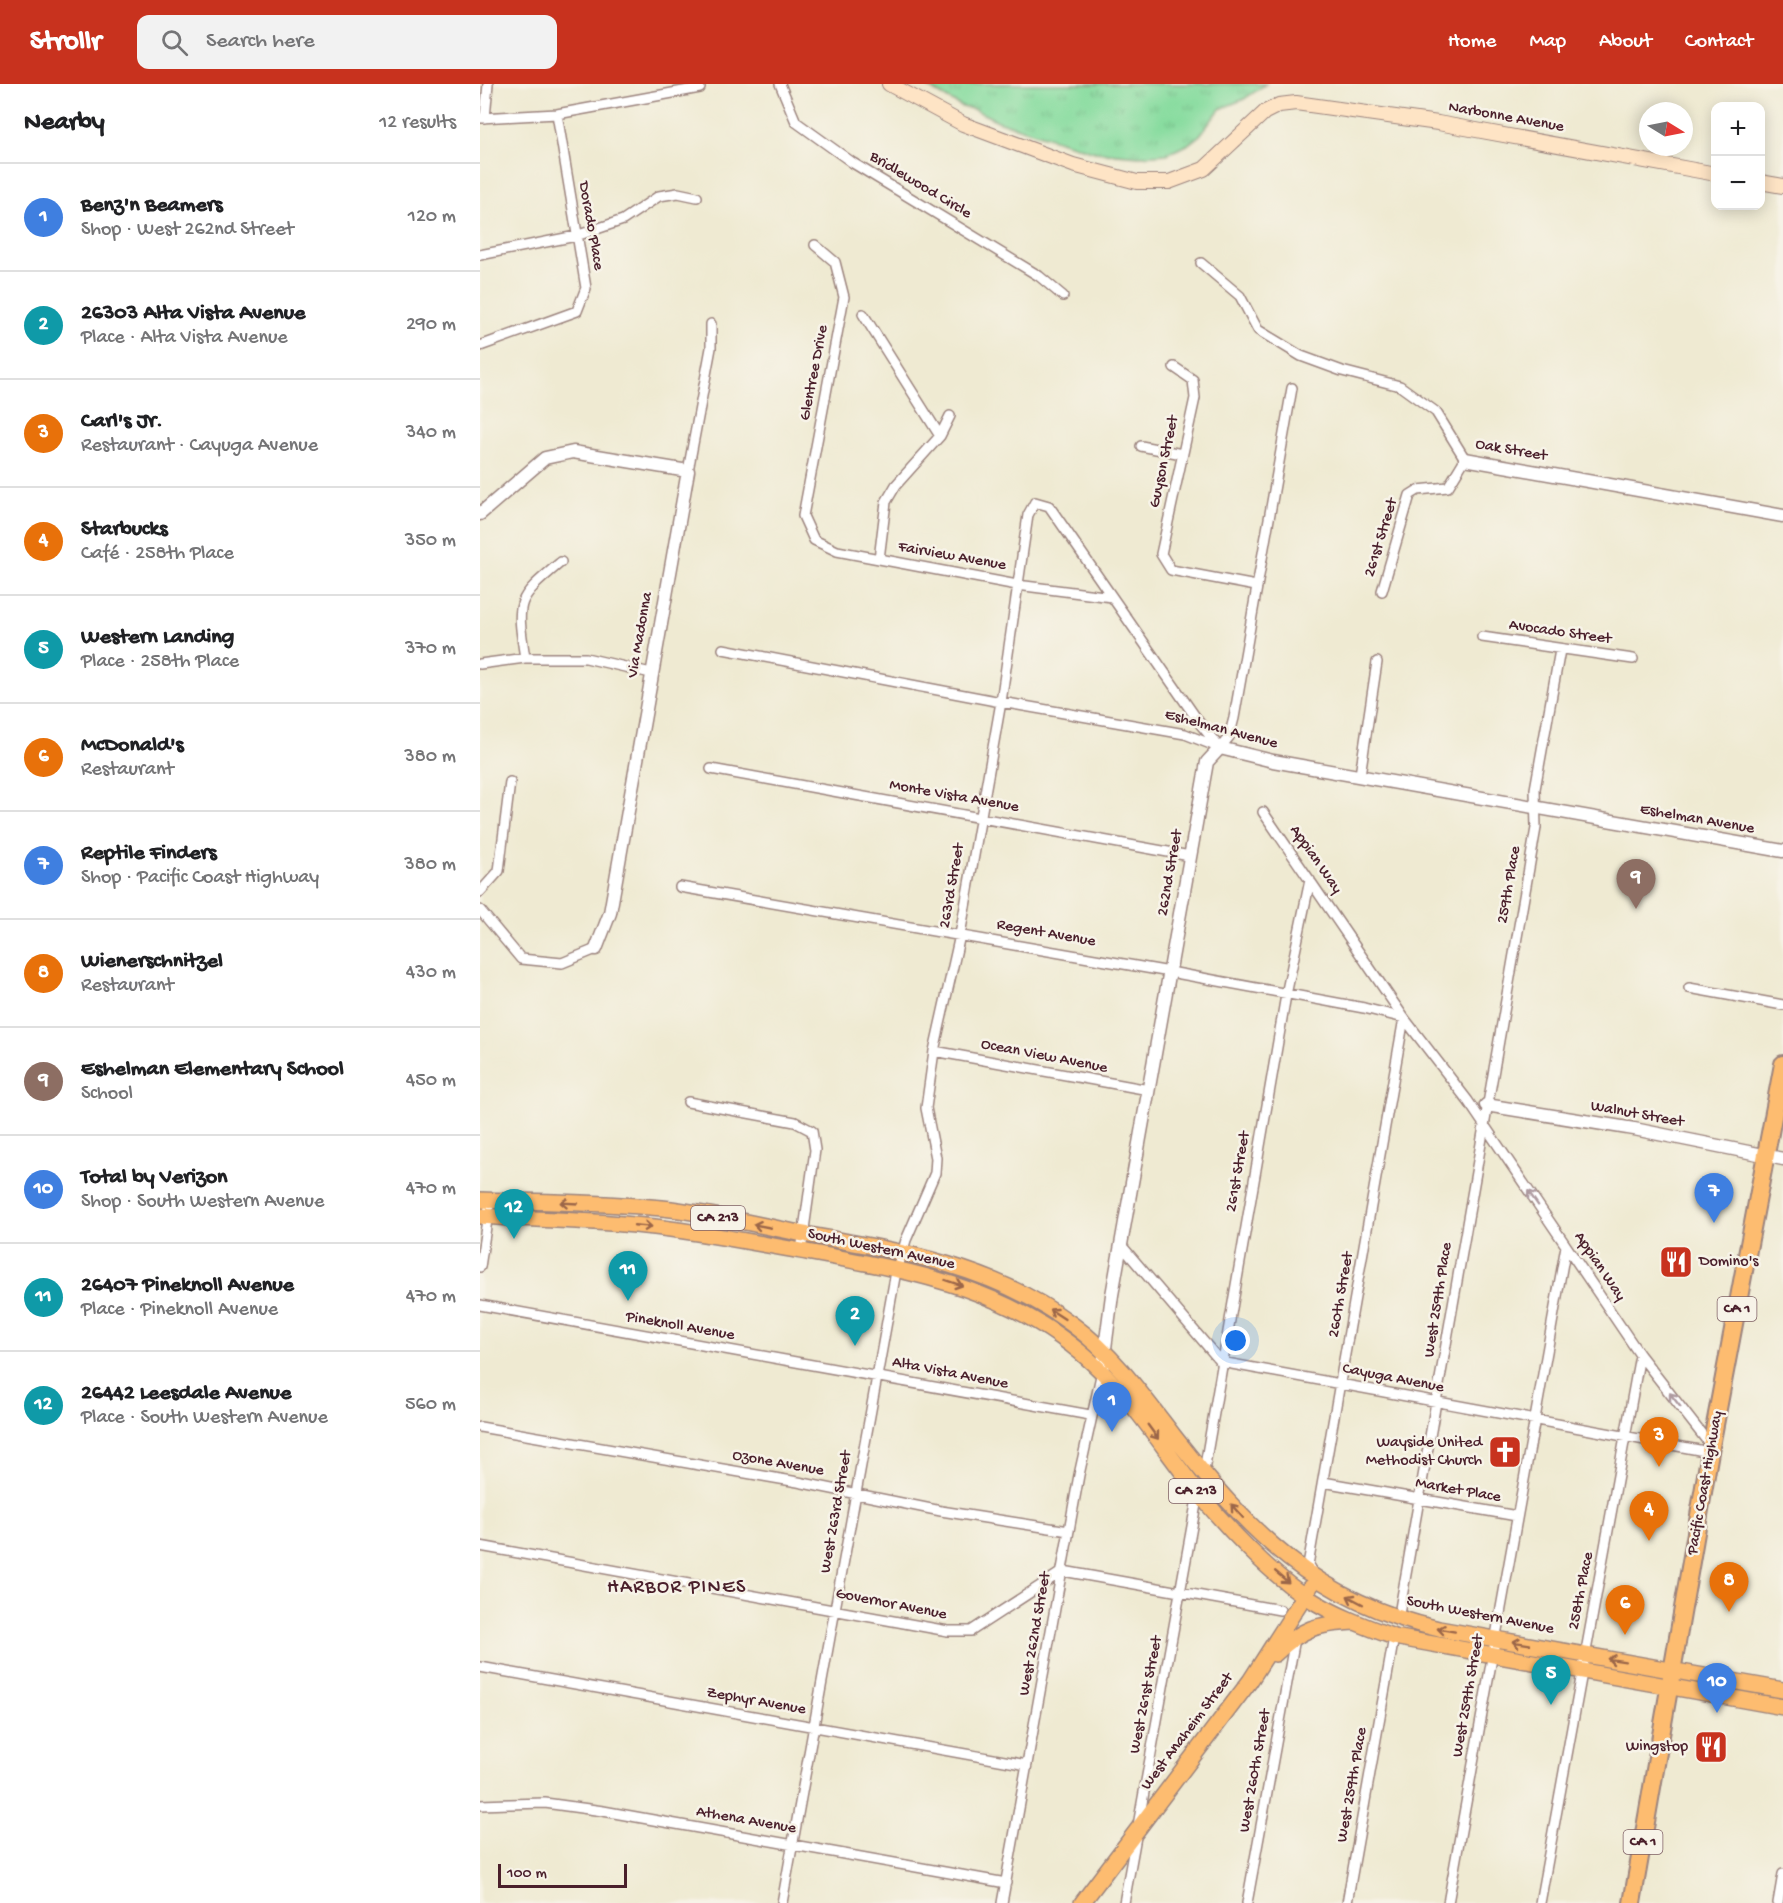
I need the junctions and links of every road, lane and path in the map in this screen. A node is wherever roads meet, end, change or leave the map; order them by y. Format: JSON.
{"nodes":[{"id":1,"x":488,"y":84,"type":"edge"},
{"id":2,"x":780,"y":84,"type":"edge"},
{"id":3,"x":889,"y":84,"type":"edge"},
{"id":4,"x":700,"y":88,"type":"dead end"},
{"id":5,"x":557,"y":114,"type":"junction"},
{"id":6,"x":482,"y":118,"type":"edge"},
{"id":7,"x":1711,"y":173,"type":"edge"},
{"id":8,"x":1765,"y":183,"type":"edge"},
{"id":9,"x":1783,"y":186,"type":"edge"},
{"id":10,"x":697,"y":198,"type":"dead end"},
{"id":11,"x":576,"y":236,"type":"junction"},
{"id":12,"x":814,"y":245,"type":"dead end"},
{"id":13,"x":480,"y":255,"type":"edge"},
{"id":14,"x":1201,"y":262,"type":"dead end"},
{"id":15,"x":1063,"y":296,"type":"dead end"},
{"id":16,"x":863,"y":314,"type":"dead end"},
{"id":17,"x":711,"y":324,"type":"dead end"},
{"id":18,"x":480,"y":346,"type":"edge"},
{"id":19,"x":1174,"y":367,"type":"dead end"},
{"id":20,"x":1292,"y":388,"type":"dead end"},
{"id":21,"x":950,"y":416,"type":"dead end"},
{"id":22,"x":940,"y":436,"type":"junction"},
{"id":23,"x":1141,"y":446,"type":"dead end"},
{"id":24,"x":1182,"y":454,"type":"junction"},
{"id":25,"x":1465,"y":459,"type":"junction"},
{"id":26,"x":688,"y":471,"type":"junction"},
{"id":27,"x":480,"y":514,"type":"edge"},
{"id":28,"x":803,"y":516,"type":"joint"},
{"id":29,"x":1783,"y":516,"type":"edge"},
{"id":30,"x":879,"y":559,"type":"junction"},
{"id":31,"x":561,"y":562,"type":"dead end"},
{"id":32,"x":1017,"y":585,"type":"junction"},
{"id":33,"x":1256,"y":586,"type":"junction"},
{"id":34,"x":1382,"y":591,"type":"dead end"},
{"id":35,"x":1112,"y":597,"type":"junction"},
{"id":36,"x":1482,"y":637,"type":"dead end"},
{"id":37,"x":723,"y":649,"type":"dead end"},
{"id":38,"x":1560,"y":650,"type":"junction"},
{"id":39,"x":525,"y":658,"type":"junction"},
{"id":40,"x":1633,"y":659,"type":"dead end"},
{"id":41,"x":1377,"y":662,"type":"dead end"},
{"id":42,"x":480,"y":664,"type":"edge"},
{"id":43,"x":651,"y":673,"type":"junction"},
{"id":44,"x":1001,"y":702,"type":"junction"},
{"id":45,"x":1220,"y":748,"type":"junction"},
{"id":46,"x":711,"y":769,"type":"dead end"},
{"id":47,"x":1360,"y":774,"type":"junction"},
{"id":48,"x":510,"y":782,"type":"dead end"},
{"id":49,"x":1536,"y":808,"type":"junction"},
{"id":50,"x":1263,"y":812,"type":"dead end"},
{"id":51,"x":981,"y":817,"type":"junction"},
{"id":52,"x":1783,"y":851,"type":"edge"},
{"id":53,"x":1190,"y":856,"type":"junction"},
{"id":54,"x":1310,"y":880,"type":"junction"},
{"id":55,"x":680,"y":887,"type":"dead end"},
{"id":56,"x":480,"y":892,"type":"edge"},
{"id":57,"x":480,"y":910,"type":"edge"},
{"id":58,"x":960,"y":934,"type":"junction"},
{"id":59,"x":596,"y":949,"type":"joint"},
{"id":60,"x":1170,"y":972,"type":"junction"},
{"id":61,"x":1689,"y":987,"type":"dead end"},
{"id":62,"x":1286,"y":995,"type":"junction"},
{"id":63,"x":1783,"y":1005,"type":"edge"},
{"id":64,"x":1404,"y":1018,"type":"junction"},
{"id":65,"x":934,"y":1051,"type":"junction"},
{"id":66,"x":1783,"y":1064,"type":"edge"},
{"id":67,"x":1149,"y":1090,"type":"junction"},
{"id":68,"x":1468,"y":1101,"type":"junction"},
{"id":69,"x":688,"y":1102,"type":"dead end"},
{"id":70,"x":1486,"y":1105,"type":"junction"},
{"id":71,"x":1483,"y":1126,"type":"junction"},
{"id":72,"x":1765,"y":1156,"type":"junction"},
{"id":73,"x":1783,"y":1159,"type":"edge"},
{"id":74,"x":485,"y":1200,"type":"edge"},
{"id":75,"x":484,"y":1216,"type":"edge"},
{"id":76,"x":803,"y":1234,"type":"junction"},
{"id":77,"x":1121,"y":1245,"type":"junction"},
{"id":78,"x":1566,"y":1246,"type":"junction"},
{"id":79,"x":801,"y":1251,"type":"junction"},
{"id":80,"x":903,"y":1252,"type":"junction"},
{"id":81,"x":480,"y":1267,"type":"edge"},
{"id":82,"x":897,"y":1269,"type":"junction"},
{"id":83,"x":480,"y":1305,"type":"edge"},
{"id":84,"x":1103,"y":1350,"type":"junction"},
{"id":85,"x":1640,"y":1355,"type":"junction"},
{"id":86,"x":769,"y":1358,"type":"joint"},
{"id":87,"x":1221,"y":1362,"type":"junction"},
{"id":88,"x":1102,"y":1371,"type":"junction"},
{"id":89,"x":876,"y":1375,"type":"junction"},
{"id":90,"x":1341,"y":1384,"type":"junction"},
{"id":91,"x":1437,"y":1402,"type":"junction"},
{"id":92,"x":1090,"y":1415,"type":"junction"},
{"id":93,"x":1535,"y":1420,"type":"junction"},
{"id":94,"x":480,"y":1427,"type":"edge"},
{"id":95,"x":1625,"y":1436,"type":"junction"},
{"id":96,"x":1711,"y":1449,"type":"junction"},
{"id":97,"x":1204,"y":1471,"type":"junction"},
{"id":98,"x":1323,"y":1482,"type":"junction"},
{"id":99,"x":1198,"y":1493,"type":"junction"},
{"id":100,"x":856,"y":1494,"type":"junction"},
{"id":101,"x":1419,"y":1500,"type":"junction"},
{"id":102,"x":1517,"y":1516,"type":"junction"},
{"id":103,"x":1070,"y":1531,"type":"junction"},
{"id":104,"x":480,"y":1546,"type":"edge"},
{"id":105,"x":1063,"y":1571,"type":"junction"},
{"id":106,"x":1313,"y":1576,"type":"junction"},
{"id":107,"x":1181,"y":1593,"type":"junction"},
{"id":108,"x":1306,"y":1597,"type":"junction"},
{"id":109,"x":835,"y":1609,"type":"junction"},
{"id":110,"x":1280,"y":1610,"type":"dead end"},
{"id":111,"x":1398,"y":1620,"type":"junction"},
{"id":112,"x":1354,"y":1622,"type":"junction"},
{"id":113,"x":1394,"y":1637,"type":"junction"},
{"id":114,"x":1495,"y":1638,"type":"junction"},
{"id":115,"x":1294,"y":1644,"type":"dead end"},
{"id":116,"x":1585,"y":1655,"type":"junction"},
{"id":117,"x":1491,"y":1656,"type":"junction"},
{"id":118,"x":480,"y":1667,"type":"edge"},
{"id":119,"x":1259,"y":1668,"type":"junction"},
{"id":120,"x":1674,"y":1669,"type":"junction"},
{"id":121,"x":1581,"y":1672,"type":"junction"},
{"id":122,"x":1670,"y":1688,"type":"junction"},
{"id":123,"x":1783,"y":1690,"type":"edge"},
{"id":124,"x":1783,"y":1707,"type":"edge"},
{"id":125,"x":814,"y":1727,"type":"junction"},
{"id":126,"x":1027,"y":1765,"type":"junction"},
{"id":127,"x":480,"y":1805,"type":"edge"},
{"id":128,"x":1137,"y":1828,"type":"junction"},
{"id":129,"x":792,"y":1845,"type":"junction"},
{"id":130,"x":1783,"y":1874,"type":"edge"},
{"id":131,"x":1006,"y":1883,"type":"junction"},
{"id":132,"x":782,"y":1903,"type":"edge"},
{"id":133,"x":1002,"y":1903,"type":"edge"},
{"id":134,"x":1082,"y":1903,"type":"edge"},
{"id":135,"x":1124,"y":1903,"type":"edge"},
{"id":136,"x":1247,"y":1903,"type":"edge"},
{"id":137,"x":1347,"y":1903,"type":"edge"},
{"id":138,"x":1448,"y":1903,"type":"edge"},
{"id":139,"x":1540,"y":1903,"type":"edge"},
{"id":140,"x":1632,"y":1903,"type":"edge"},
{"id":141,"x":1778,"y":1903,"type":"edge"}],
"edges":[{"from":1,"to":6,"type":"street"},
{"from":2,"to":15,"type":"street","name":"Bridlewood Circle"},
{"from":3,"to":7,"type":"main road","name":"Narbonne Avenue"},
{"from":4,"to":5,"type":"street"},
{"from":5,"to":6,"type":"street"},
{"from":5,"to":11,"type":"street","name":"Dorado Place"},
{"from":8,"to":9,"type":"main road"},
{"from":10,"to":11,"type":"street"},
{"from":11,"to":13,"type":"street"},
{"from":11,"to":18,"type":"street","name":"Dorado Place"},
{"from":12,"to":28,"type":"street","name":"Glentree Drive"},
{"from":14,"to":25,"type":"street","name":"Oak Street"},
{"from":16,"to":22,"type":"street"},
{"from":17,"to":26,"type":"street","name":"Via Madonna"},
{"from":19,"to":24,"type":"street","name":"Guyson Street"},
{"from":20,"to":33,"type":"street","name":"262nd Street"},
{"from":21,"to":22,"type":"street"},
{"from":22,"to":30,"type":"street"},
{"from":23,"to":24,"type":"street"},
{"from":24,"to":33,"type":"street","name":"Guyson Street"},
{"from":25,"to":29,"type":"street","name":"Oak Street"},
{"from":25,"to":34,"type":"street","name":"261st Street"},
{"from":26,"to":27,"type":"street"},
{"from":26,"to":43,"type":"street","name":"Via Madonna"},
{"from":28,"to":30,"type":"street","name":"Fairview Avenue"},
{"from":30,"to":32,"type":"street","name":"Fairview Avenue"},
{"from":31,"to":39,"type":"street"},
{"from":32,"to":35,"type":"street","name":"Fairview Avenue"},
{"from":32,"to":35,"type":"street","name":"263rd Street"},
{"from":32,"to":44,"type":"street","name":"263rd Street"},
{"from":33,"to":45,"type":"street","name":"262nd Street"},
{"from":35,"to":45,"type":"street"},
{"from":36,"to":38,"type":"street","name":"Avocado Street"},
{"from":37,"to":44,"type":"street","name":"Eshelman Avenue"},
{"from":38,"to":40,"type":"street","name":"Avocado Street"},
{"from":38,"to":49,"type":"street","name":"259th Place"},
{"from":39,"to":42,"type":"street"},
{"from":39,"to":43,"type":"street"},
{"from":41,"to":47,"type":"street"},
{"from":43,"to":59,"type":"street","name":"Via Madonna"},
{"from":44,"to":45,"type":"street","name":"Eshelman Avenue"},
{"from":44,"to":51,"type":"street","name":"263rd Street"},
{"from":45,"to":47,"type":"street","name":"Eshelman Avenue"},
{"from":45,"to":53,"type":"street","name":"262nd Street"},
{"from":46,"to":51,"type":"street","name":"Monte Vista Avenue"},
{"from":47,"to":49,"type":"street","name":"Eshelman Avenue"},
{"from":48,"to":56,"type":"street"},
{"from":49,"to":52,"type":"street","name":"Eshelman Avenue"},
{"from":49,"to":70,"type":"street","name":"259th Place"},
{"from":50,"to":54,"type":"street","name":"Appian Way"},
{"from":51,"to":53,"type":"street","name":"Monte Vista Avenue"},
{"from":51,"to":58,"type":"street","name":"263rd Street"},
{"from":53,"to":60,"type":"street","name":"262nd Street"},
{"from":54,"to":62,"type":"street","name":"261st Street"},
{"from":54,"to":64,"type":"street","name":"Appian Way"},
{"from":55,"to":58,"type":"street","name":"Regent Avenue"},
{"from":57,"to":59,"type":"street"},
{"from":58,"to":60,"type":"street","name":"Regent Avenue"},
{"from":58,"to":65,"type":"street","name":"263rd Street"},
{"from":60,"to":62,"type":"street","name":"Regent Avenue"},
{"from":60,"to":67,"type":"street","name":"262nd Street"},
{"from":61,"to":63,"type":"street"},
{"from":62,"to":64,"type":"street","name":"Regent Avenue"},
{"from":62,"to":87,"type":"street","name":"261st Street"},
{"from":64,"to":68,"type":"street","name":"Appian Way"},
{"from":64,"to":90,"type":"street","name":"260th Street"},
{"from":65,"to":67,"type":"street","name":"Ocean View Avenue"},
{"from":65,"to":80,"type":"street","name":"263rd Street"},
{"from":66,"to":72,"type":"highway","name":"Pacific Coast Highway","number":"CA 1"},
{"from":67,"to":77,"type":"street","name":"262nd Street"},
{"from":68,"to":70,"type":"street"},
{"from":68,"to":71,"type":"street","name":"Appian Way"},
{"from":69,"to":76,"type":"street"},
{"from":70,"to":71,"type":"street","name":"259th Place"},
{"from":70,"to":72,"type":"street","name":"Walnut Street"},
{"from":78,"to":71,"type":"street","name":"Appian Way","one_way":true},
{"from":71,"to":91,"type":"street","name":"West 259th Place"},
{"from":72,"to":73,"type":"street","name":"Walnut Street"},
{"from":72,"to":96,"type":"highway","name":"Pacific Coast Highway","number":"CA 1"},
{"from":74,"to":75,"type":"street"},
{"from":76,"to":74,"type":"main road","name":"South Western Avenue","number":"CA 213","one_way":true},
{"from":75,"to":79,"type":"main road","name":"South Western Avenue","number":"CA 213","one_way":true},
{"from":75,"to":81,"type":"street"},
{"from":76,"to":79,"type":"street"},
{"from":76,"to":80,"type":"main road","name":"South Western Avenue","number":"CA 213"},
{"from":77,"to":84,"type":"street","name":"262nd Street"},
{"from":77,"to":87,"type":"street"},
{"from":78,"to":85,"type":"street","name":"Appian Way"},
{"from":78,"to":93,"type":"street","name":"West 259th Street"},
{"from":79,"to":82,"type":"main road","name":"South Western Avenue","number":"CA 213"},
{"from":80,"to":82,"type":"street","name":"263rd Street"},
{"from":84,"to":80,"type":"main road","name":"South Western Avenue","number":"CA 213","one_way":true},
{"from":82,"to":88,"type":"main road","name":"South Western Avenue","number":"CA 213","one_way":true},
{"from":82,"to":89,"type":"street","name":"West 263rd Street"},
{"from":83,"to":86,"type":"street","name":"Pineknoll Avenue"},
{"from":84,"to":88,"type":"street","name":"262nd Street"},
{"from":84,"to":97,"type":"main road","name":"South Western Avenue","number":"CA 213"},
{"from":85,"to":95,"type":"street","name":"258th Place"},
{"from":96,"to":85,"type":"street","name":"Appian Way","one_way":true},
{"from":86,"to":89,"type":"street","name":"Alta Vista Avenue"},
{"from":87,"to":90,"type":"street","name":"Cayuga Avenue"},
{"from":87,"to":97,"type":"street","name":"261st Street"},
{"from":88,"to":92,"type":"street","name":"West 262nd Street"},
{"from":88,"to":99,"type":"main road","name":"South Western Avenue","number":"CA 213","one_way":true},
{"from":89,"to":92,"type":"street","name":"Alta Vista Avenue"},
{"from":89,"to":100,"type":"street","name":"West 263rd Street"},
{"from":90,"to":91,"type":"street","name":"Cayuga Avenue"},
{"from":90,"to":98,"type":"street","name":"260th Street"},
{"from":91,"to":93,"type":"street","name":"Cayuga Avenue"},
{"from":91,"to":101,"type":"street","name":"West 259th Place"},
{"from":92,"to":103,"type":"street","name":"West 262nd Street"},
{"from":93,"to":95,"type":"street","name":"Cayuga Avenue"},
{"from":93,"to":102,"type":"street","name":"West 259th Street"},
{"from":94,"to":100,"type":"street","name":"Ozone Avenue"},
{"from":95,"to":96,"type":"street","name":"Cayuga Avenue"},
{"from":95,"to":116,"type":"street","name":"258th Place"},
{"from":96,"to":120,"type":"highway","name":"Pacific Coast Highway","number":"CA 1"},
{"from":106,"to":97,"type":"main road","name":"South Western Avenue","number":"CA 213","one_way":true},
{"from":98,"to":101,"type":"street","name":"Market Place"},
{"from":98,"to":106,"type":"street","name":"260th Street"},
{"from":99,"to":107,"type":"street","name":"West 261st Street"},
{"from":99,"to":108,"type":"main road","name":"South Western Avenue","number":"CA 213","one_way":true},
{"from":100,"to":103,"type":"street","name":"Ozone Avenue"},
{"from":100,"to":109,"type":"street","name":"West 263rd Street"},
{"from":101,"to":102,"type":"street","name":"Market Place"},
{"from":101,"to":111,"type":"street","name":"West 259th Place"},
{"from":102,"to":114,"type":"street","name":"West 259th Street"},
{"from":103,"to":105,"type":"street","name":"West 262nd Street"},
{"from":104,"to":109,"type":"street","name":"Governor Avenue"},
{"from":105,"to":107,"type":"street"},
{"from":105,"to":109,"type":"street","name":"Governor Avenue"},
{"from":105,"to":126,"type":"street","name":"West 262nd Street"},
{"from":106,"to":108,"type":"main road","name":"West Anaheim Street"},
{"from":111,"to":106,"type":"main road","name":"South Western Avenue","number":"CA 213","one_way":true},
{"from":107,"to":110,"type":"street"},
{"from":107,"to":128,"type":"street","name":"West 261st Street"},
{"from":108,"to":112,"type":"main road","name":"South Western Avenue","number":"CA 213"},
{"from":108,"to":119,"type":"main road","name":"West Anaheim Street"},
{"from":109,"to":125,"type":"street","name":"West 263rd Street"},
{"from":114,"to":111,"type":"main road","name":"South Western Avenue","number":"CA 213","one_way":true},
{"from":112,"to":113,"type":"main road","name":"South Western Avenue","number":"CA 213"},
{"from":112,"to":119,"type":"main road"},
{"from":113,"to":117,"type":"main road","name":"South Western Avenue","number":"CA 213"},
{"from":113,"to":137,"type":"street","name":"West 259th Place"},
{"from":116,"to":114,"type":"main road","name":"South Western Avenue","number":"CA 213","one_way":true},
{"from":114,"to":117,"type":"street","name":"West 259th Street"},
{"from":115,"to":136,"type":"street","name":"West 260th Street"},
{"from":120,"to":116,"type":"main road","name":"South Western Avenue","number":"CA 213","one_way":true},
{"from":116,"to":121,"type":"street","name":"258th Place"},
{"from":117,"to":121,"type":"main road","name":"South Western Avenue","number":"CA 213"},
{"from":117,"to":138,"type":"street","name":"West 259th Street"},
{"from":118,"to":125,"type":"street","name":"Zephyr Avenue"},
{"from":119,"to":128,"type":"main road","name":"West Anaheim Street"},
{"from":120,"to":122,"type":"highway","name":"Pacific Coast Highway","number":"CA 1"},
{"from":120,"to":123,"type":"main road","name":"South Western Avenue","number":"CA 213"},
{"from":121,"to":122,"type":"main road","name":"South Western Avenue","number":"CA 213"},
{"from":121,"to":139,"type":"street","name":"258th Place"},
{"from":122,"to":124,"type":"main road","name":"South Western Avenue","number":"CA 213"},
{"from":122,"to":140,"type":"highway","name":"Pacific Coast Highway","number":"CA 1"},
{"from":125,"to":126,"type":"street","name":"Zephyr Avenue"},
{"from":125,"to":129,"type":"street","name":"West 263rd Street"},
{"from":126,"to":131,"type":"street","name":"West 262nd Street"},
{"from":127,"to":129,"type":"street","name":"Athena Avenue"},
{"from":128,"to":134,"type":"main road","name":"West Anaheim Street"},
{"from":128,"to":135,"type":"street","name":"West 261st Street"},
{"from":129,"to":131,"type":"street","name":"Athena Avenue"},
{"from":129,"to":132,"type":"street","name":"West 263rd Street"},
{"from":130,"to":141,"type":"street"},
{"from":131,"to":133,"type":"street","name":"West 262nd Street"}]}
